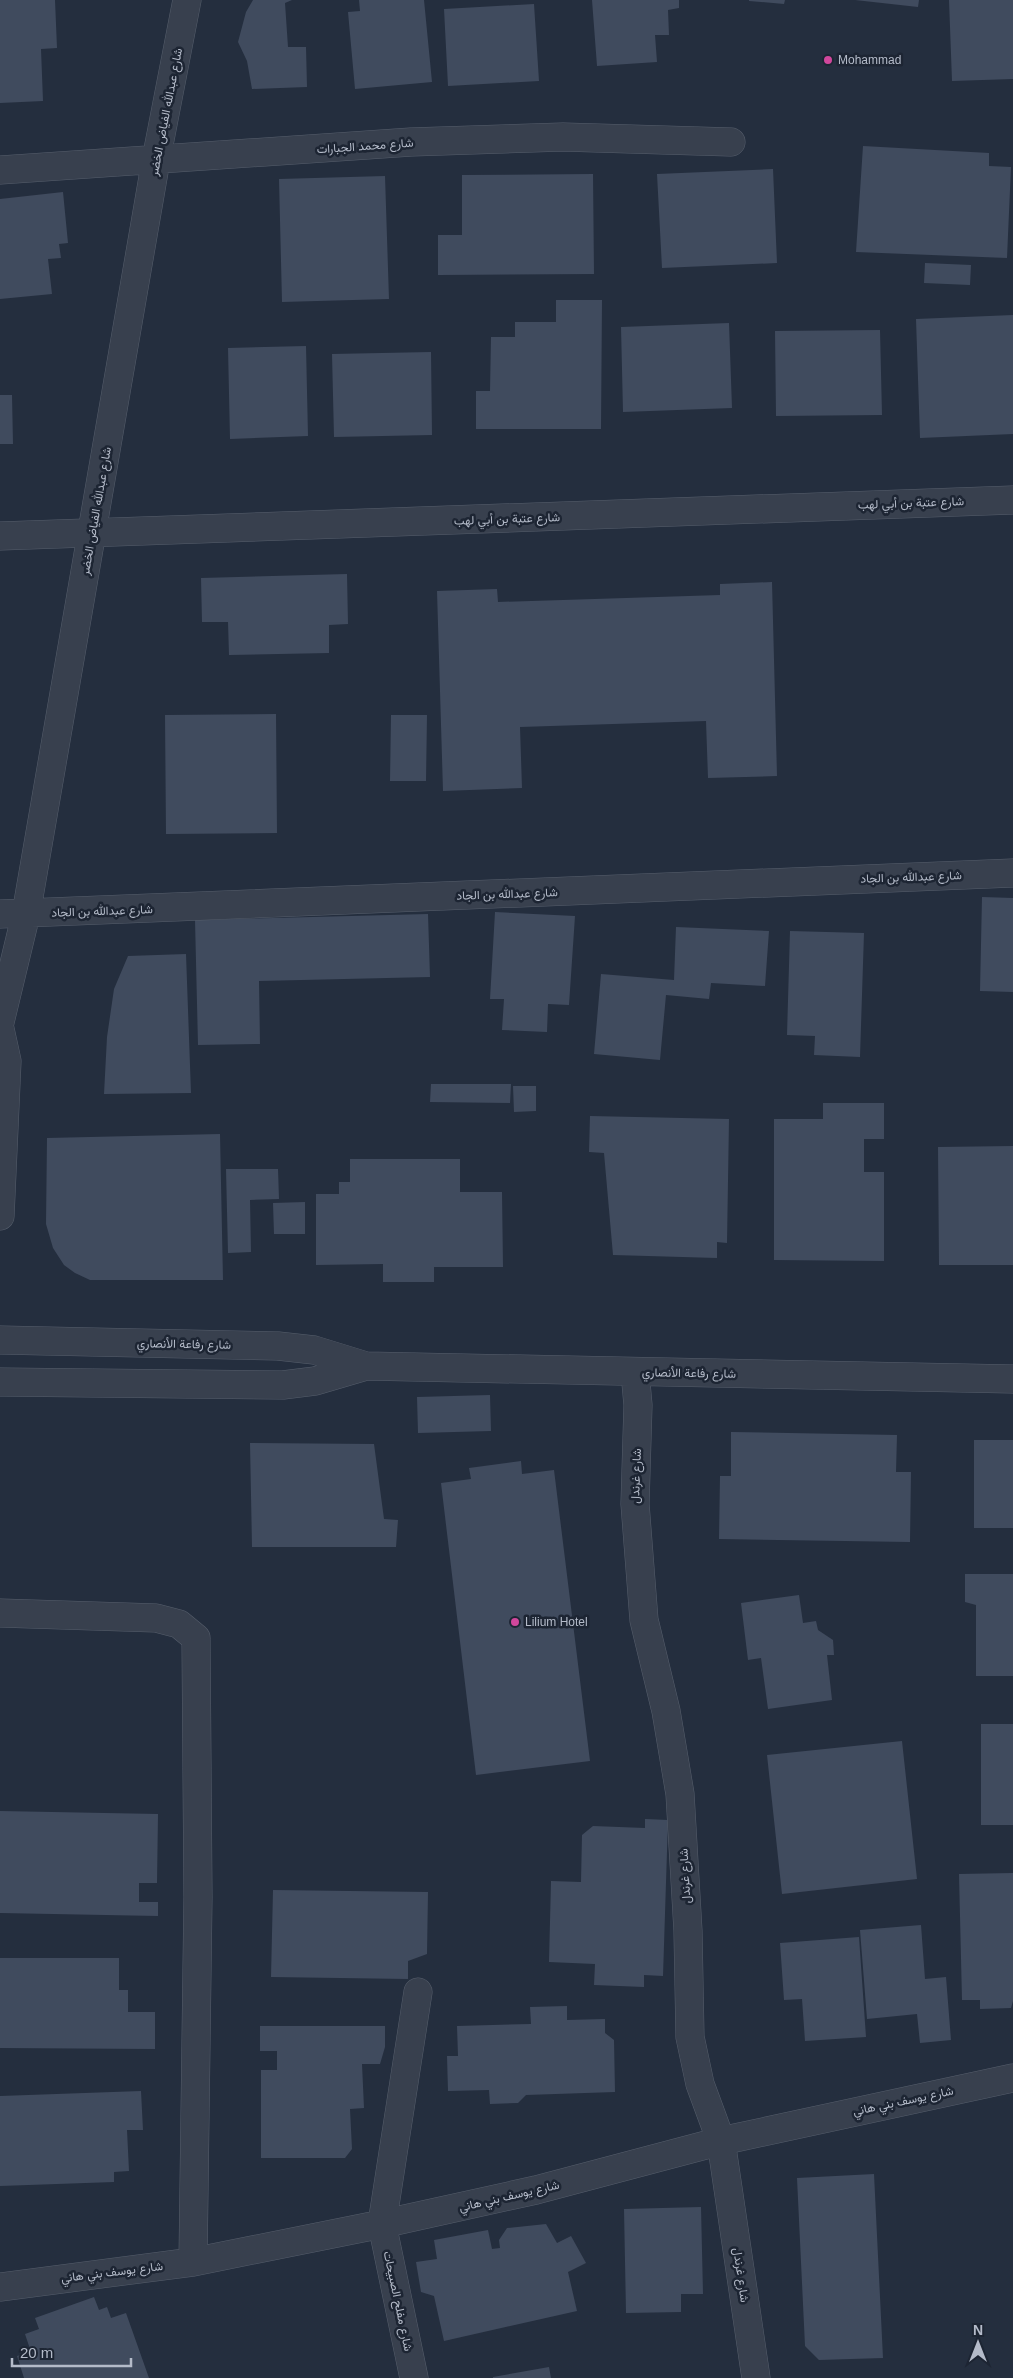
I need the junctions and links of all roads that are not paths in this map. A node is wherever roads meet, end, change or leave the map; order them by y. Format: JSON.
{"nodes":[{"id":1,"x":188,"y":0,"type":"edge"},
{"id":2,"x":731,"y":142,"type":"dead end"},
{"id":3,"x":156,"y":160,"type":"junction"},
{"id":4,"x":0,"y":170,"type":"edge"},
{"id":5,"x":1013,"y":500,"type":"edge"},
{"id":6,"x":92,"y":534,"type":"junction"},
{"id":7,"x":0,"y":536,"type":"edge"},
{"id":8,"x":1013,"y":873,"type":"edge"},
{"id":9,"x":13,"y":914,"type":"edge"},
{"id":10,"x":0,"y":1022,"type":"edge"},
{"id":11,"x":0,"y":1029,"type":"edge"},
{"id":12,"x":0,"y":1216,"type":"edge"},
{"id":13,"x":0,"y":1340,"type":"edge"},
{"id":14,"x":366,"y":1366,"type":"junction"},
{"id":15,"x":635,"y":1372,"type":"junction"},
{"id":16,"x":1013,"y":1379,"type":"edge"},
{"id":17,"x":0,"y":1382,"type":"edge"},
{"id":18,"x":0,"y":1613,"type":"edge"},
{"id":19,"x":418,"y":1992,"type":"dead end"},
{"id":20,"x":1013,"y":2078,"type":"edge"},
{"id":21,"x":721,"y":2142,"type":"junction"},
{"id":22,"x":382,"y":2224,"type":"junction"},
{"id":23,"x":193,"y":2262,"type":"junction"},
{"id":24,"x":0,"y":2287,"type":"edge"},
{"id":25,"x":414,"y":2378,"type":"edge"},
{"id":26,"x":756,"y":2378,"type":"edge"}],
"edges":[{"from":1,"to":3,"type":"street","name":"شارع عبدالله الفياض الخضر"},
{"from":2,"to":3,"type":"street","name":"شارع محمد الجبارات"},
{"from":3,"to":4,"type":"street","name":"شارع محمد الجبارات"},
{"from":3,"to":6,"type":"street","name":"شارع عبدالله الفياض الخضر"},
{"from":5,"to":6,"type":"street","name":"شارع عتبة بن أبي لهب"},
{"from":6,"to":7,"type":"street","name":"شارع عتبة بن أبي لهب"},
{"from":6,"to":9,"type":"street","name":"شارع عبدالله الفياض الخضر"},
{"from":8,"to":9,"type":"street","name":"شارع عبدالله بن الجاد"},
{"from":9,"to":10,"type":"street","name":"شارع عبدالله الفياض الخضر"},
{"from":11,"to":12,"type":"street"},
{"from":13,"to":14,"type":"street","name":"شارع رفاعة الأنصاري"},
{"from":14,"to":15,"type":"street","name":"شارع رفاعة الأنصاري"},
{"from":14,"to":17,"type":"street","name":"شارع رفاعة الأنصاري"},
{"from":15,"to":16,"type":"street","name":"شارع رفاعة الأنصاري"},
{"from":15,"to":21,"type":"street","name":"شارع غرندل"},
{"from":18,"to":23,"type":"street"},
{"from":19,"to":22,"type":"street"},
{"from":20,"to":21,"type":"street","name":"شارع يوسف بني هاني"},
{"from":21,"to":22,"type":"street","name":"شارع يوسف بني هاني"},
{"from":21,"to":26,"type":"street","name":"شارع غرندل"},
{"from":22,"to":23,"type":"street","name":"شارع يوسف بني هاني"},
{"from":22,"to":25,"type":"street","name":"شارع مفلح الصبيحات"},
{"from":23,"to":24,"type":"street","name":"شارع يوسف بني هاني"}]}
